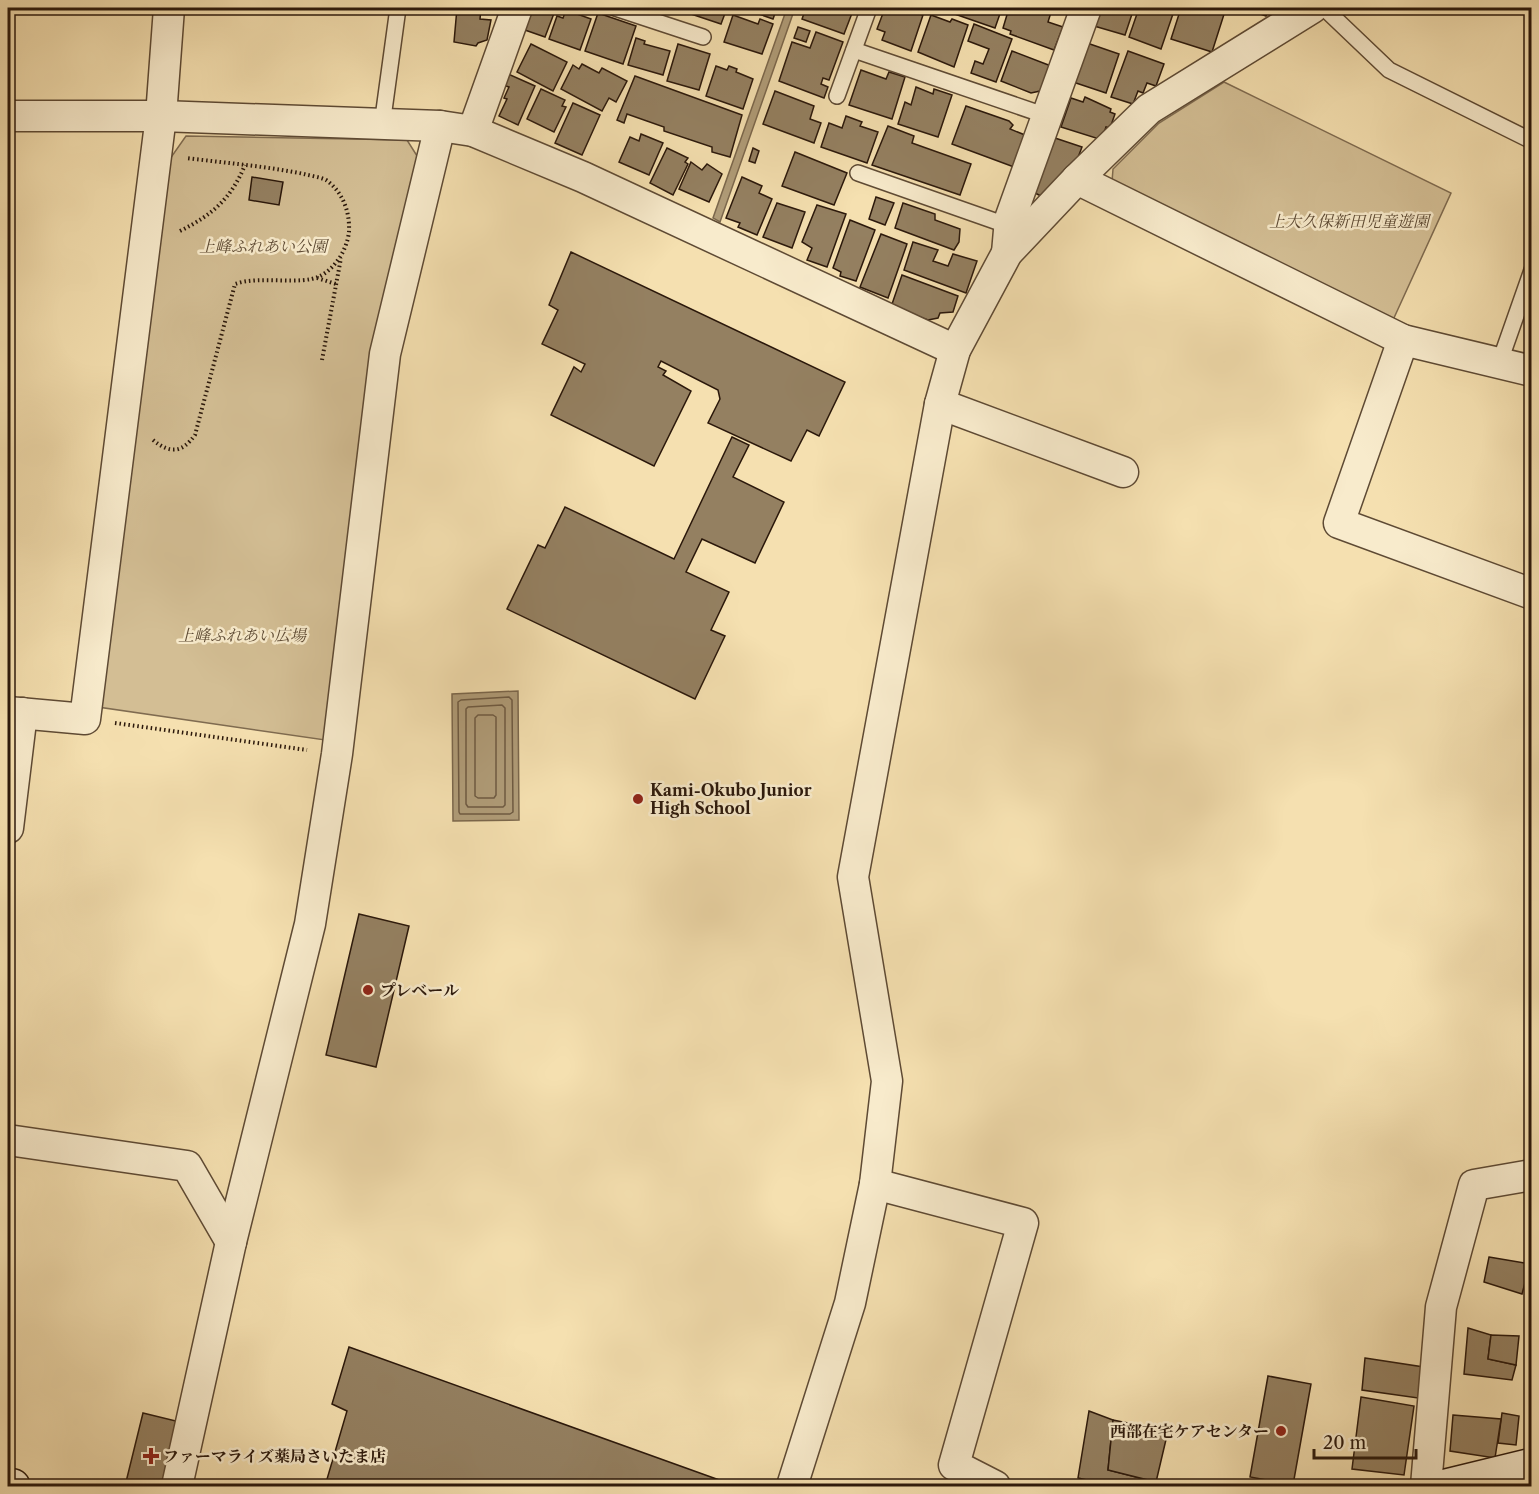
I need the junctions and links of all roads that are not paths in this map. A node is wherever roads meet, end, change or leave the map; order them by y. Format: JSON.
{"nodes":[{"id":1,"x":169,"y":8,"type":"edge"},
{"id":2,"x":398,"y":8,"type":"edge"},
{"id":3,"x":517,"y":8,"type":"edge"},
{"id":4,"x":615,"y":8,"type":"edge"},
{"id":5,"x":869,"y":8,"type":"edge"},
{"id":6,"x":1086,"y":8,"type":"edge"},
{"id":7,"x":1312,"y":8,"type":"edge"},
{"id":8,"x":1324,"y":8,"type":"edge"},
{"id":9,"x":703,"y":37,"type":"dead end"},
{"id":10,"x":854,"y":50,"type":"junction"},
{"id":11,"x":837,"y":96,"type":"dead end"},
{"id":12,"x":8,"y":116,"type":"edge"},
{"id":13,"x":161,"y":116,"type":"junction"},
{"id":14,"x":1047,"y":116,"type":"junction"},
{"id":15,"x":382,"y":125,"type":"junction"},
{"id":16,"x":440,"y":126,"type":"junction"},
{"id":17,"x":473,"y":131,"type":"junction"},
{"id":18,"x":1532,"y":141,"type":"edge"},
{"id":19,"x":858,"y":173,"type":"dead end"},
{"id":20,"x":1077,"y":179,"type":"junction"},
{"id":21,"x":1008,"y":240,"type":"junction"},
{"id":22,"x":1532,"y":270,"type":"edge"},
{"id":23,"x":1403,"y":340,"type":"junction"},
{"id":24,"x":955,"y":350,"type":"junction"},
{"id":25,"x":1499,"y":364,"type":"junction"},
{"id":26,"x":1532,"y":371,"type":"edge"},
{"id":27,"x":940,"y":404,"type":"junction"},
{"id":28,"x":1123,"y":472,"type":"dead end"},
{"id":29,"x":1532,"y":594,"type":"edge"},
{"id":30,"x":15,"y":712,"type":"edge"},
{"id":31,"x":8,"y":828,"type":"edge"},
{"id":32,"x":8,"y":1140,"type":"edge"},
{"id":33,"x":1532,"y":1175,"type":"edge"},
{"id":34,"x":875,"y":1184,"type":"junction"},
{"id":35,"x":231,"y":1242,"type":"junction"},
{"id":36,"x":1532,"y":1465,"type":"edge"},
{"id":37,"x":8,"y":1485,"type":"edge"},
{"id":38,"x":13,"y":1486,"type":"edge"},
{"id":39,"x":177,"y":1486,"type":"edge"},
{"id":40,"x":792,"y":1486,"type":"edge"},
{"id":41,"x":995,"y":1486,"type":"edge"},
{"id":42,"x":1426,"y":1486,"type":"edge"},
{"id":43,"x":1446,"y":1486,"type":"edge"}],
"edges":[{"from":1,"to":13,"type":"street"},
{"from":2,"to":15,"type":"lane"},
{"from":3,"to":17,"type":"street"},
{"from":4,"to":9,"type":"lane"},
{"from":5,"to":10,"type":"lane"},
{"from":6,"to":14,"type":"street"},
{"from":7,"to":20,"type":"street"},
{"from":8,"to":18,"type":"lane"},
{"from":10,"to":11,"type":"lane"},
{"from":10,"to":14,"type":"lane"},
{"from":12,"to":13,"type":"street"},
{"from":13,"to":15,"type":"street"},
{"from":13,"to":30,"type":"street"},
{"from":14,"to":21,"type":"street"},
{"from":15,"to":16,"type":"street"},
{"from":16,"to":17,"type":"street"},
{"from":16,"to":35,"type":"street"},
{"from":17,"to":24,"type":"street"},
{"from":19,"to":21,"type":"lane"},
{"from":20,"to":21,"type":"street"},
{"from":20,"to":23,"type":"street"},
{"from":21,"to":24,"type":"street"},
{"from":22,"to":25,"type":"lane"},
{"from":23,"to":25,"type":"street"},
{"from":23,"to":29,"type":"street"},
{"from":24,"to":27,"type":"street"},
{"from":25,"to":26,"type":"street"},
{"from":27,"to":28,"type":"street"},
{"from":27,"to":34,"type":"street"},
{"from":30,"to":31,"type":"street"},
{"from":32,"to":35,"type":"street"},
{"from":33,"to":42,"type":"street"},
{"from":34,"to":40,"type":"street"},
{"from":34,"to":41,"type":"street"},
{"from":35,"to":39,"type":"street"},
{"from":36,"to":43,"type":"main road"},
{"from":37,"to":38,"type":"main road"}]}
